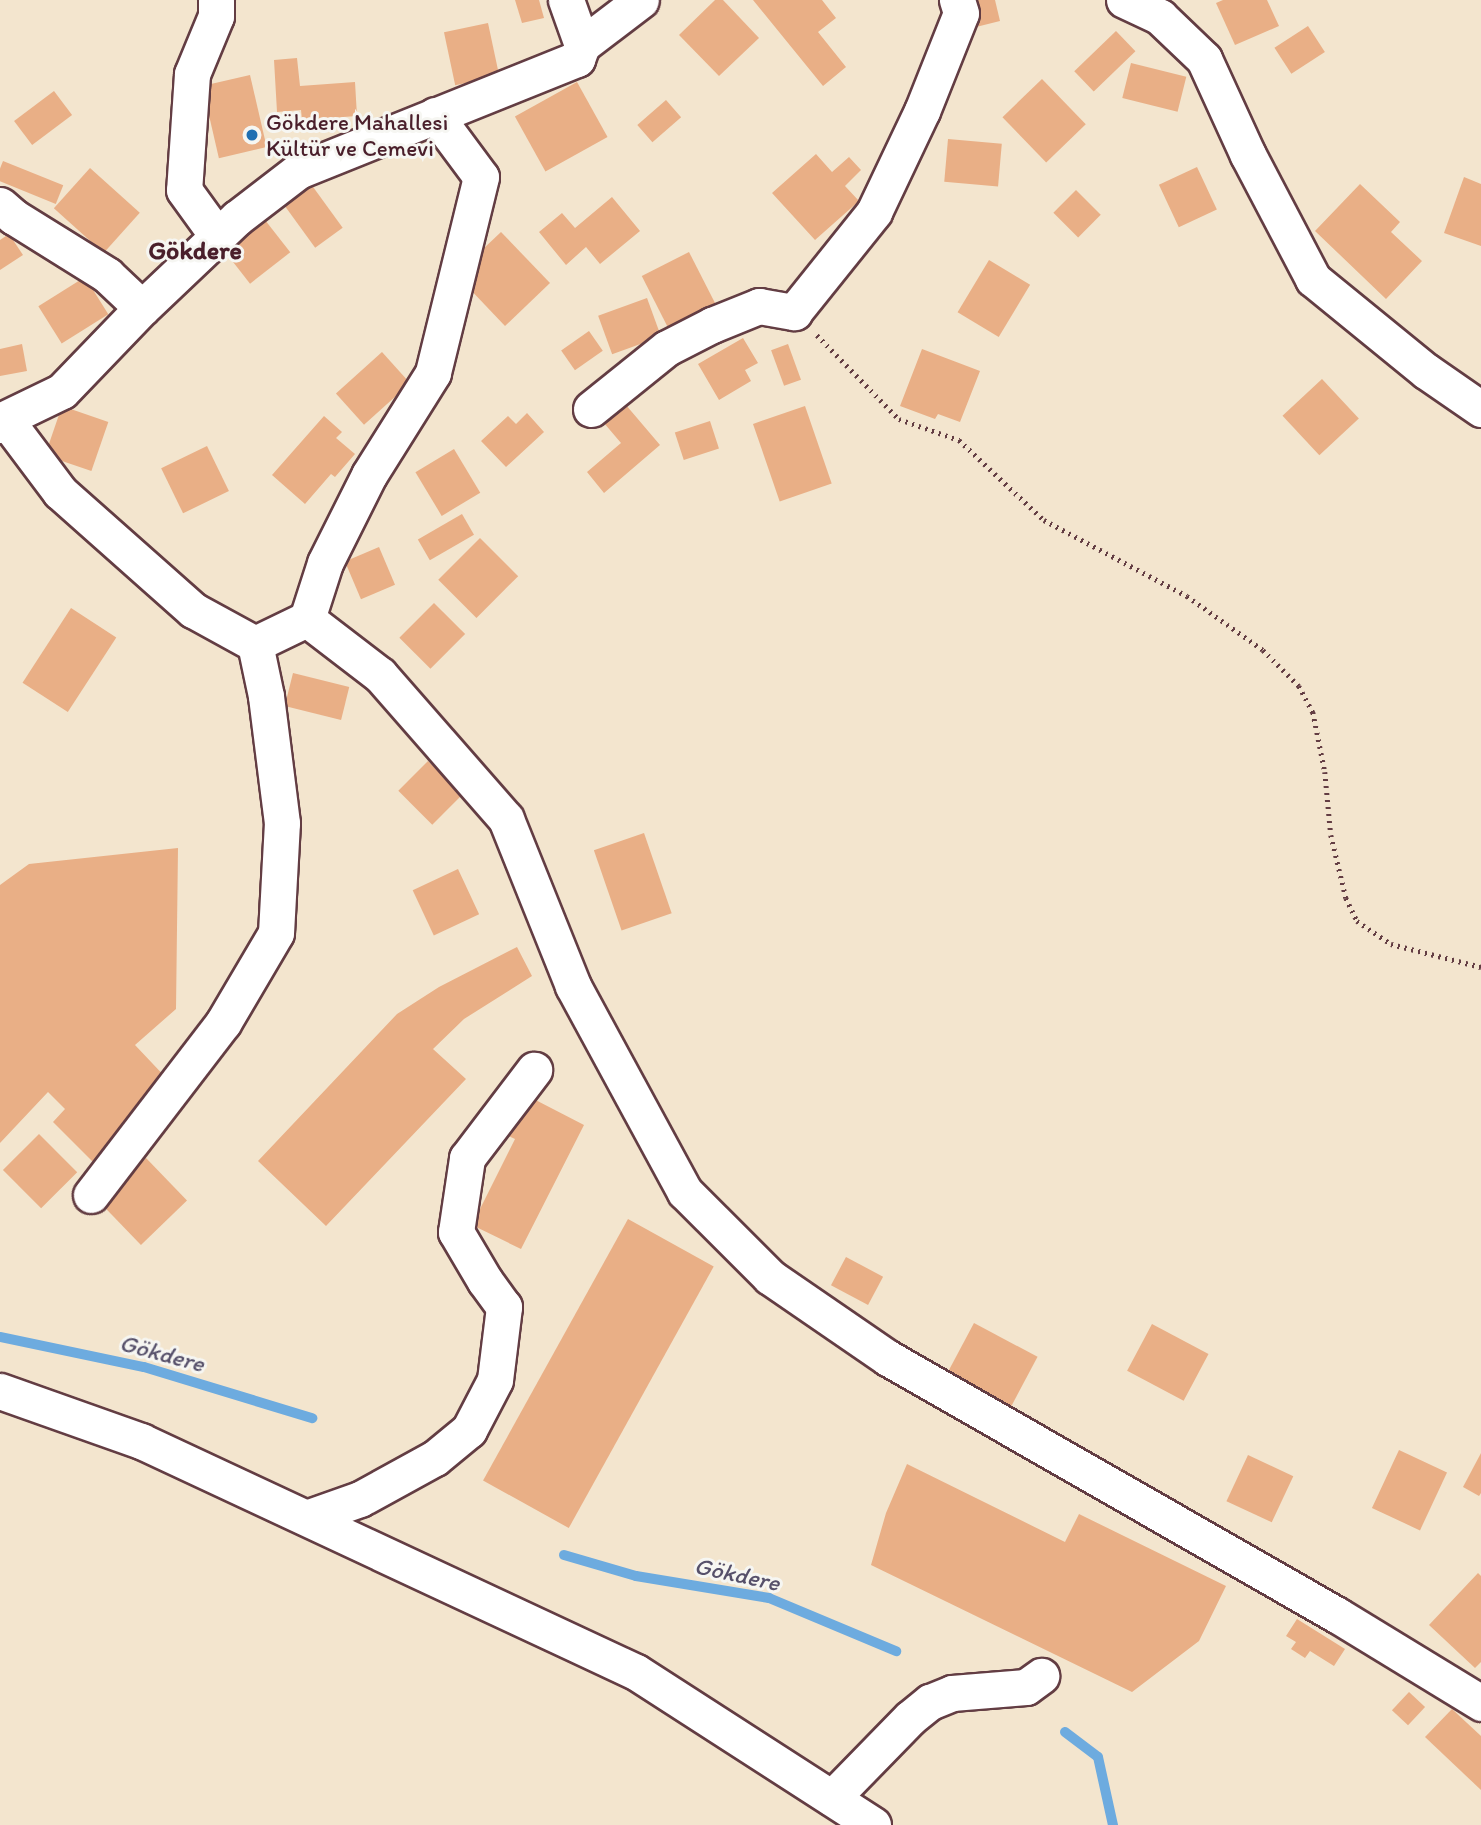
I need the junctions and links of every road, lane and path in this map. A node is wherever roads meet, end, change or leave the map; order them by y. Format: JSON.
{"nodes":[{"id":1,"x":216,"y":0,"type":"edge"},
{"id":2,"x":566,"y":0,"type":"edge"},
{"id":3,"x":641,"y":0,"type":"edge"},
{"id":4,"x":957,"y":0,"type":"edge"},
{"id":5,"x":1124,"y":0,"type":"edge"},
{"id":6,"x":582,"y":45,"type":"junction"},
{"id":7,"x":435,"y":115,"type":"junction"},
{"id":8,"x":0,"y":205,"type":"edge"},
{"id":9,"x":218,"y":237,"type":"junction"},
{"id":10,"x":142,"y":308,"type":"junction"},
{"id":11,"x":794,"y":312,"type":"junction"},
{"id":12,"x":591,"y":409,"type":"dead end"},
{"id":13,"x":1481,"y":409,"type":"edge"},
{"id":14,"x":2,"y":422,"type":"edge"},
{"id":15,"x":307,"y":619,"type":"junction"},
{"id":16,"x":255,"y":644,"type":"junction"},
{"id":17,"x":1481,"y":967,"type":"edge"},
{"id":18,"x":534,"y":1070,"type":"dead end"},
{"id":19,"x":91,"y":1195,"type":"dead end"},
{"id":20,"x":0,"y":1391,"type":"edge"},
{"id":21,"x":309,"y":1517,"type":"junction"},
{"id":22,"x":1041,"y":1676,"type":"dead end"},
{"id":23,"x":1477,"y":1693,"type":"edge"},
{"id":24,"x":832,"y":1798,"type":"junction"},
{"id":25,"x":873,"y":1825,"type":"edge"}],
"edges":[{"from":1,"to":9,"type":"street"},
{"from":2,"to":6,"type":"street"},
{"from":3,"to":6,"type":"street"},
{"from":4,"to":11,"type":"street"},
{"from":5,"to":13,"type":"street"},
{"from":6,"to":7,"type":"street"},
{"from":7,"to":9,"type":"street"},
{"from":7,"to":15,"type":"street"},
{"from":8,"to":10,"type":"street"},
{"from":9,"to":10,"type":"street"},
{"from":10,"to":14,"type":"street"},
{"from":11,"to":12,"type":"street"},
{"from":11,"to":17,"type":"path"},
{"from":14,"to":16,"type":"street"},
{"from":15,"to":16,"type":"street"},
{"from":15,"to":23,"type":"street"},
{"from":16,"to":19,"type":"street"},
{"from":18,"to":21,"type":"street"},
{"from":20,"to":21,"type":"street"},
{"from":21,"to":24,"type":"street"},
{"from":22,"to":24,"type":"street"},
{"from":24,"to":25,"type":"street"}]}
